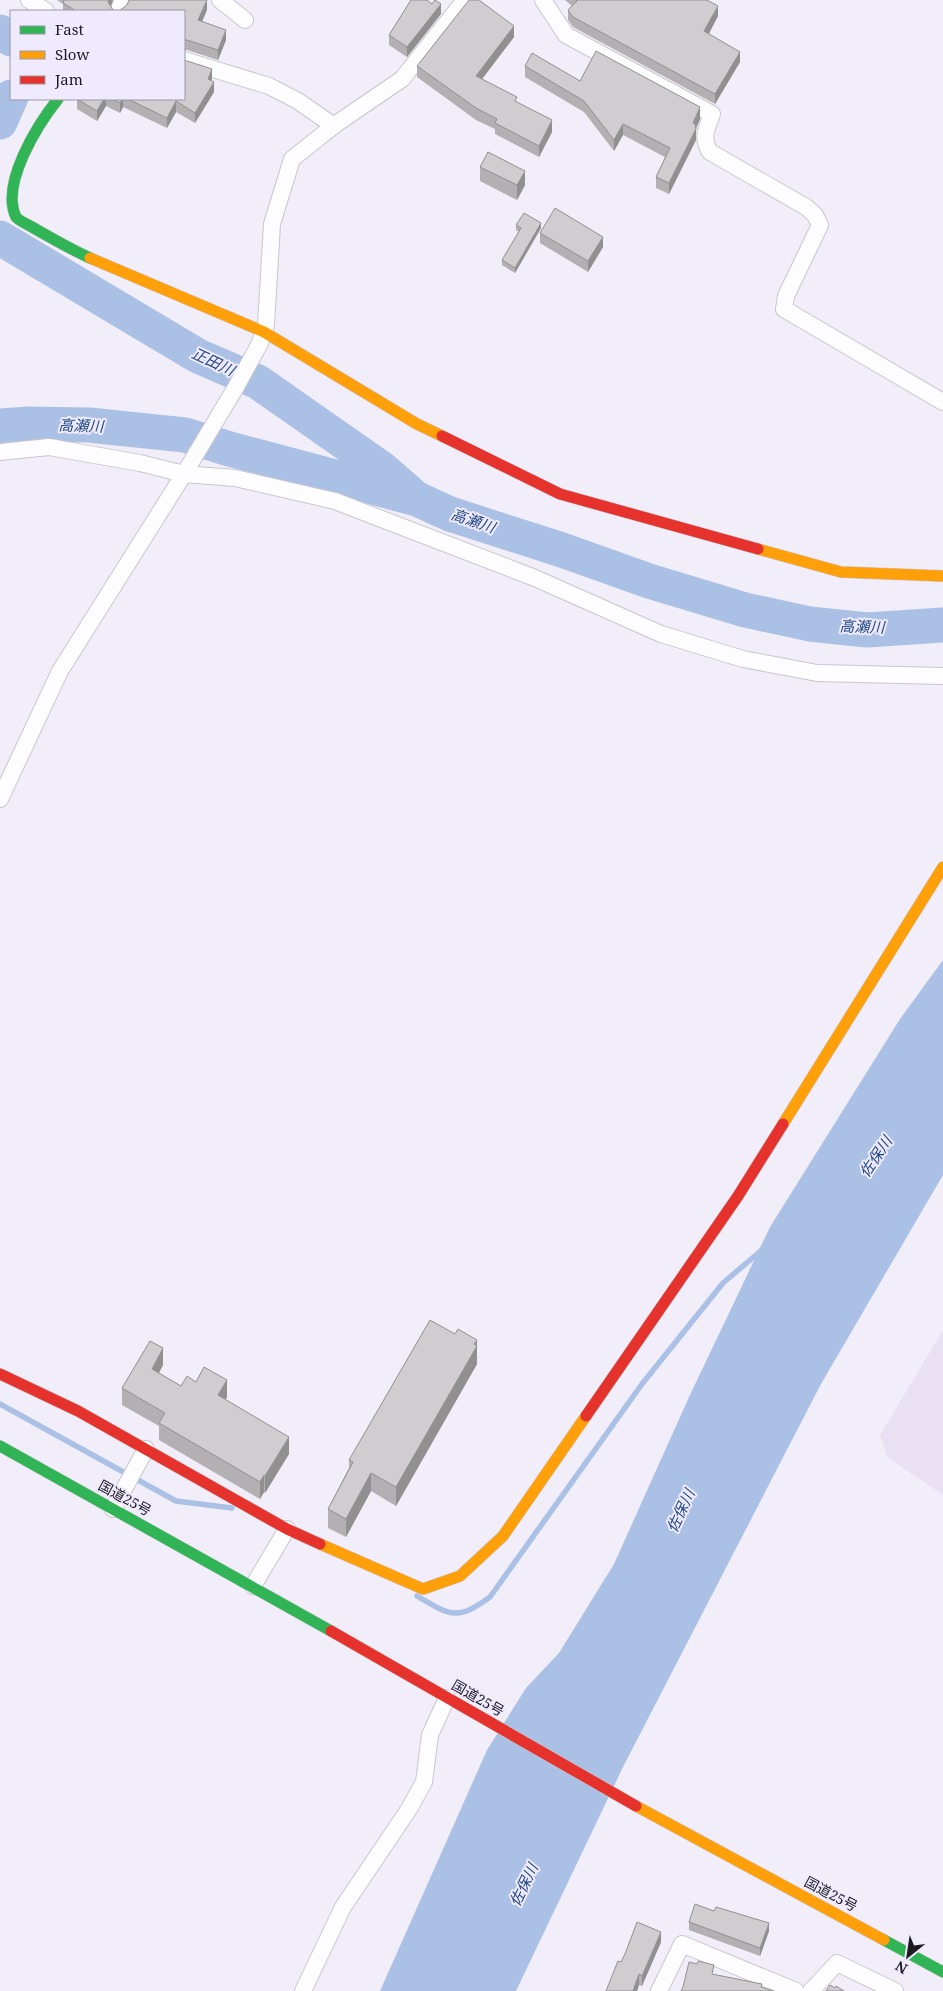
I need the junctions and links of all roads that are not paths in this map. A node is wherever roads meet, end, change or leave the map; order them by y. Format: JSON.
{"nodes":[{"id":1,"x":29,"y":0,"type":"edge"},
{"id":2,"x":220,"y":0,"type":"edge"},
{"id":3,"x":465,"y":0,"type":"edge"},
{"id":4,"x":543,"y":0,"type":"edge"},
{"id":5,"x":44,"y":10,"type":"edge"},
{"id":6,"x":245,"y":20,"type":"dead end"},
{"id":7,"x":185,"y":60,"type":"edge"},
{"id":8,"x":57,"y":100,"type":"edge"},
{"id":9,"x":334,"y":126,"type":"junction"},
{"id":10,"x":264,"y":332,"type":"junction"},
{"id":11,"x":943,"y":402,"type":"edge"},
{"id":12,"x":0,"y":452,"type":"edge"},
{"id":13,"x":186,"y":471,"type":"junction"},
{"id":14,"x":943,"y":576,"type":"edge"},
{"id":15,"x":943,"y":676,"type":"edge"},
{"id":16,"x":0,"y":799,"type":"edge"},
{"id":17,"x":943,"y":867,"type":"edge"},
{"id":18,"x":0,"y":1374,"type":"edge"},
{"id":19,"x":0,"y":1446,"type":"edge"},
{"id":20,"x":146,"y":1449,"type":"junction"},
{"id":21,"x":113,"y":1508,"type":"junction"},
{"id":22,"x":287,"y":1528,"type":"junction"},
{"id":23,"x":253,"y":1586,"type":"junction"},
{"id":24,"x":447,"y":1698,"type":"junction"},
{"id":25,"x":943,"y":1972,"type":"edge"},
{"id":26,"x":303,"y":1991,"type":"edge"},
{"id":27,"x":659,"y":1991,"type":"edge"},
{"id":28,"x":796,"y":1991,"type":"edge"},
{"id":29,"x":811,"y":1991,"type":"edge"},
{"id":30,"x":896,"y":1991,"type":"edge"}],
"edges":[{"from":1,"to":5,"type":"street"},
{"from":2,"to":6,"type":"street"},
{"from":3,"to":9,"type":"street"},
{"from":4,"to":11,"type":"street"},
{"from":7,"to":9,"type":"street"},
{"from":8,"to":10,"type":"main road"},
{"from":9,"to":10,"type":"street"},
{"from":10,"to":13,"type":"street"},
{"from":10,"to":14,"type":"main road"},
{"from":12,"to":13,"type":"street"},
{"from":13,"to":15,"type":"street"},
{"from":13,"to":16,"type":"street"},
{"from":17,"to":22,"type":"main road"},
{"from":18,"to":20,"type":"main road"},
{"from":19,"to":21,"type":"main road","name":"国道25号"},
{"from":20,"to":21,"type":"street"},
{"from":20,"to":22,"type":"main road"},
{"from":21,"to":23,"type":"main road","name":"国道25号"},
{"from":22,"to":23,"type":"street"},
{"from":23,"to":24,"type":"main road","name":"国道25号"},
{"from":24,"to":25,"type":"main road","name":"国道25号"},
{"from":24,"to":26,"type":"street"},
{"from":27,"to":28,"type":"street"},
{"from":29,"to":30,"type":"street"}]}
